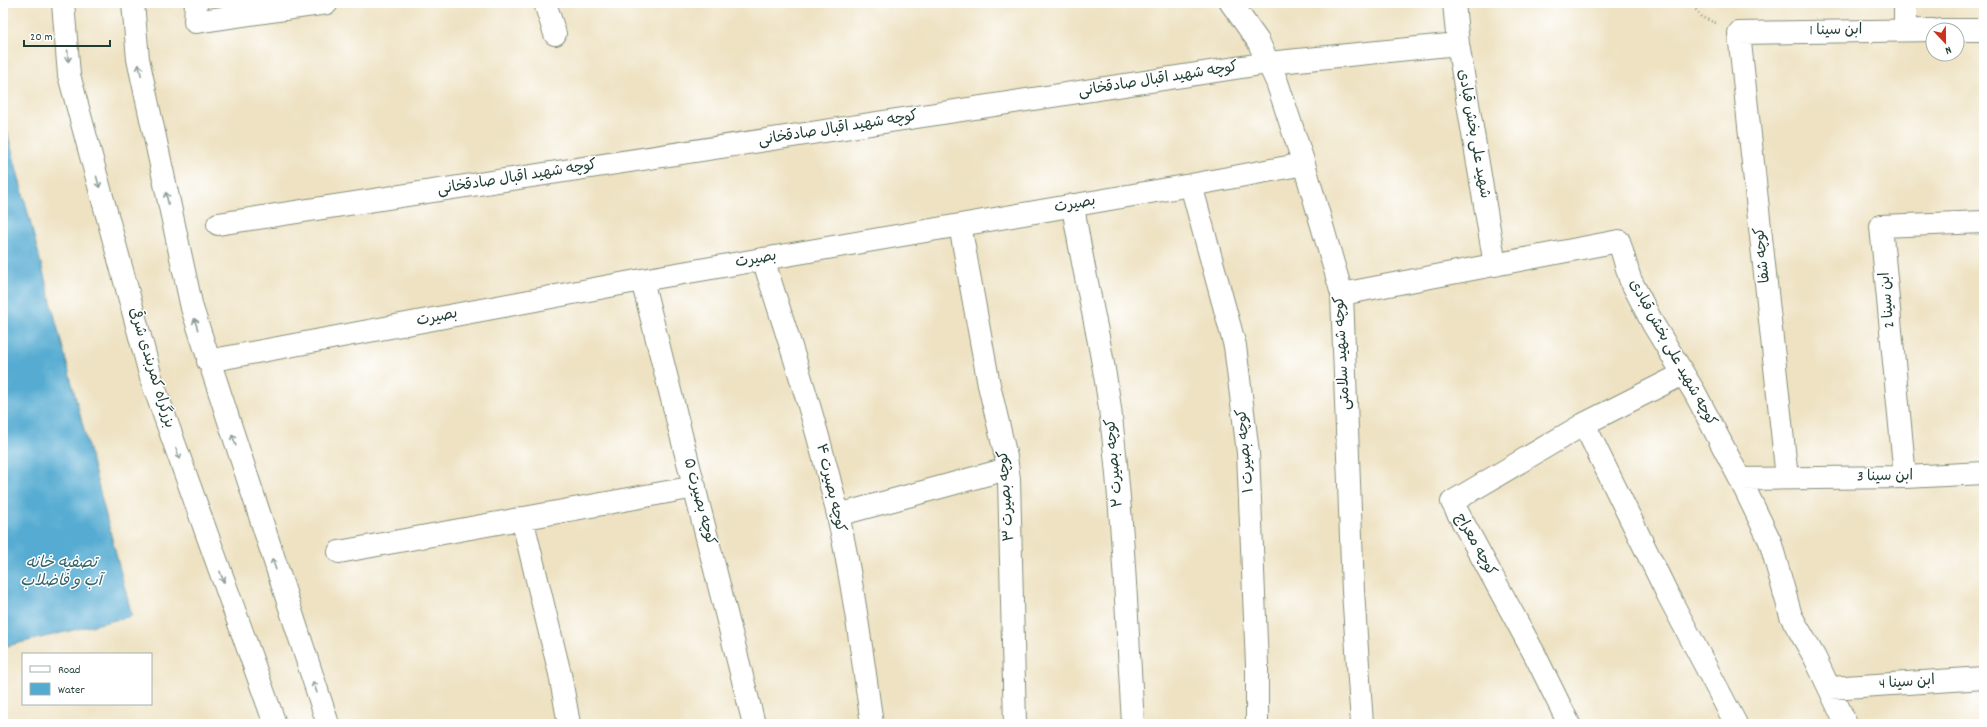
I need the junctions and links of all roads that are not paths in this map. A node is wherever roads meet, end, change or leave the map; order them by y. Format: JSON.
{"nodes":[{"id":1,"x":64,"y":3,"type":"edge"},
{"id":2,"x":134,"y":3,"type":"edge"},
{"id":3,"x":327,"y":3,"type":"edge"},
{"id":4,"x":545,"y":3,"type":"edge"},
{"id":5,"x":1231,"y":3,"type":"edge"},
{"id":6,"x":1905,"y":3,"type":"edge"},
{"id":7,"x":1459,"y":6,"type":"edge"},
{"id":8,"x":196,"y":13,"type":"edge"},
{"id":9,"x":1905,"y":30,"type":"junction"},
{"id":10,"x":1925,"y":30,"type":"edge"},
{"id":11,"x":1965,"y":30,"type":"edge"},
{"id":12,"x":1984,"y":30,"type":"edge"},
{"id":13,"x":1739,"y":33,"type":"joint"},
{"id":14,"x":554,"y":34,"type":"dead end"},
{"id":15,"x":1458,"y":44,"type":"junction"},
{"id":16,"x":1268,"y":63,"type":"junction"},
{"id":17,"x":1304,"y":164,"type":"junction"},
{"id":18,"x":1191,"y":185,"type":"junction"},
{"id":19,"x":1073,"y":206,"type":"junction"},
{"id":20,"x":1984,"y":222,"type":"edge"},
{"id":21,"x":218,"y":224,"type":"dead end"},
{"id":22,"x":960,"y":225,"type":"junction"},
{"id":23,"x":763,"y":259,"type":"junction"},
{"id":24,"x":1495,"y":265,"type":"junction"},
{"id":25,"x":642,"y":280,"type":"junction"},
{"id":26,"x":1342,"y":294,"type":"junction"},
{"id":27,"x":208,"y":361,"type":"junction"},
{"id":28,"x":1683,"y":374,"type":"junction"},
{"id":29,"x":1584,"y":424,"type":"junction"},
{"id":30,"x":1007,"y":469,"type":"junction"},
{"id":31,"x":1984,"y":474,"type":"edge"},
{"id":32,"x":1905,"y":477,"type":"junction"},
{"id":33,"x":1787,"y":478,"type":"junction"},
{"id":34,"x":1740,"y":479,"type":"junction"},
{"id":35,"x":695,"y":487,"type":"junction"},
{"id":36,"x":838,"y":515,"type":"junction"},
{"id":37,"x":522,"y":518,"type":"junction"},
{"id":38,"x":339,"y":552,"type":"dead end"},
{"id":39,"x":1984,"y":678,"type":"edge"},
{"id":40,"x":1830,"y":688,"type":"junction"},
{"id":41,"x":274,"y":724,"type":"edge"},
{"id":42,"x":328,"y":724,"type":"edge"},
{"id":43,"x":569,"y":724,"type":"edge"},
{"id":44,"x":754,"y":724,"type":"edge"},
{"id":45,"x":872,"y":724,"type":"edge"},
{"id":46,"x":1015,"y":724,"type":"edge"},
{"id":47,"x":1133,"y":724,"type":"edge"},
{"id":48,"x":1258,"y":724,"type":"edge"},
{"id":49,"x":1362,"y":724,"type":"edge"},
{"id":50,"x":1569,"y":724,"type":"edge"},
{"id":51,"x":1736,"y":724,"type":"edge"},
{"id":52,"x":1846,"y":724,"type":"edge"}],
"edges":[{"from":1,"to":41,"type":"main road","name":"بزرگراه کمربندی شرقی","one_way":true},
{"from":27,"to":2,"type":"main road","one_way":true},
{"from":3,"to":8,"type":"main road"},
{"from":4,"to":14,"type":"main road"},
{"from":5,"to":16,"type":"main road","name":"کوچه شهید سلامتی"},
{"from":6,"to":9,"type":"main road"},
{"from":7,"to":15,"type":"main road","name":"شهید علی بخش قبادی"},
{"from":9,"to":10,"type":"main road","name":"ابن سینا 1"},
{"from":9,"to":13,"type":"main road","name":"ابن سینا 1"},
{"from":11,"to":12,"type":"main road"},
{"from":13,"to":33,"type":"main road","name":"کوچه شفا"},
{"from":15,"to":16,"type":"main road","name":"کوچه شهید اقبال صادقخانی"},
{"from":15,"to":24,"type":"main road","name":"شهید علی بخش قبادی"},
{"from":16,"to":17,"type":"main road","name":"کوچه شهید سلامتی"},
{"from":16,"to":21,"type":"main road","name":"کوچه شهید اقبال صادقخانی"},
{"from":17,"to":18,"type":"main road","name":"بصیرت"},
{"from":17,"to":26,"type":"main road","name":"کوچه شهید سلامتی"},
{"from":18,"to":19,"type":"main road","name":"بصیرت"},
{"from":18,"to":48,"type":"main road","name":"کوچه بصیرت ۱"},
{"from":19,"to":22,"type":"main road","name":"بصیرت"},
{"from":19,"to":47,"type":"main road","name":"کوچه بصیرت ۲"},
{"from":20,"to":32,"type":"main road","name":"ابن سینا 2"},
{"from":22,"to":23,"type":"main road","name":"بصیرت"},
{"from":22,"to":30,"type":"main road","name":"کوچه بصیرت ۳"},
{"from":23,"to":25,"type":"main road","name":"بصیرت"},
{"from":23,"to":36,"type":"main road","name":"کوچه بصیرت ۴"},
{"from":24,"to":26,"type":"main road","name":"کوچه شهید علی بخش قبادی"},
{"from":24,"to":28,"type":"main road","name":"کوچه شهید علی بخش قبادی"},
{"from":25,"to":27,"type":"main road","name":"بصیرت"},
{"from":25,"to":35,"type":"main road","name":"کوچه بصیرت ۵"},
{"from":26,"to":49,"type":"main road","name":"کوچه شهید سلامتی"},
{"from":42,"to":27,"type":"main road","one_way":true},
{"from":28,"to":29,"type":"main road"},
{"from":28,"to":34,"type":"main road","name":"کوچه شهید علی بخش قبادی"},
{"from":29,"to":50,"type":"main road","name":"کوچه معراج"},
{"from":29,"to":51,"type":"main road"},
{"from":30,"to":36,"type":"main road"},
{"from":30,"to":46,"type":"main road","name":"کوچه بصیرت ۳"},
{"from":31,"to":32,"type":"main road","name":"ابن سینا 3"},
{"from":32,"to":33,"type":"main road","name":"ابن سینا 3"},
{"from":33,"to":34,"type":"main road"},
{"from":34,"to":40,"type":"main road","name":"کوچه شهید علی بخش قبادی"},
{"from":35,"to":37,"type":"main road"},
{"from":35,"to":44,"type":"main road","name":"کوچه بصیرت ۵"},
{"from":36,"to":45,"type":"main road","name":"کوچه بصیرت ۴"},
{"from":37,"to":38,"type":"main road"},
{"from":37,"to":43,"type":"main road"},
{"from":39,"to":40,"type":"main road","name":"ابن سینا 4"},
{"from":40,"to":52,"type":"main road","name":"کوچه شهید علی بخش قبادی"}]}
